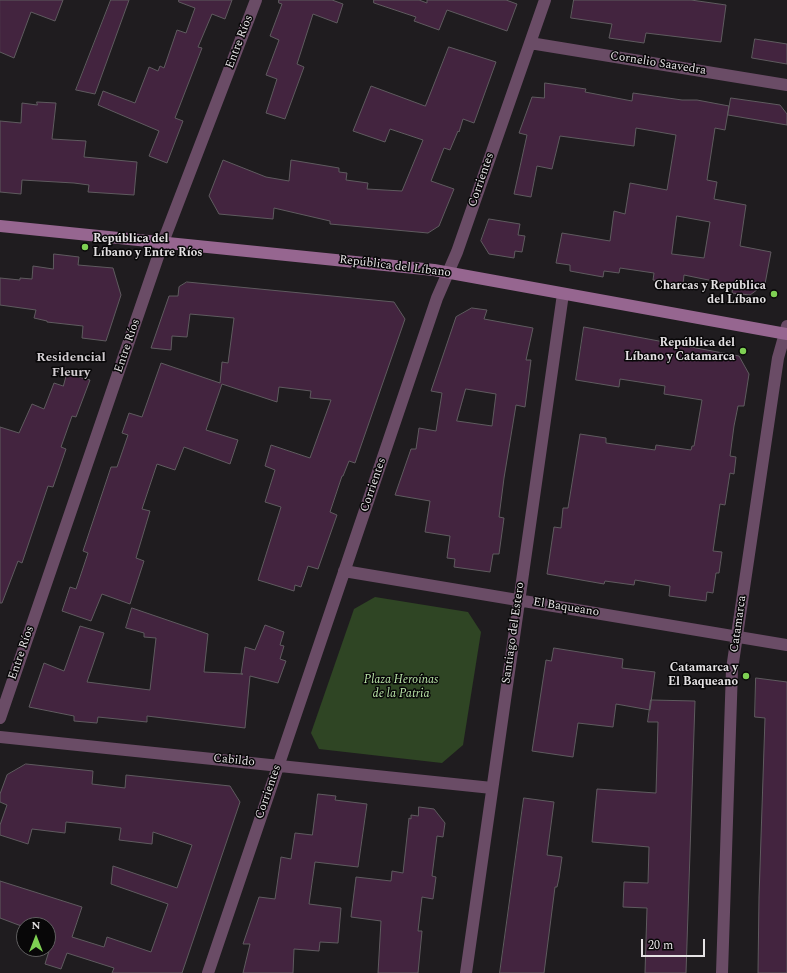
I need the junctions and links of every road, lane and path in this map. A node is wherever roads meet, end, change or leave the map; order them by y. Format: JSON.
{"nodes":[{"id":1,"x":256,"y":0,"type":"edge"},
{"id":2,"x":545,"y":0,"type":"edge"},
{"id":3,"x":530,"y":43,"type":"junction"},
{"id":4,"x":787,"y":85,"type":"edge"},
{"id":5,"x":0,"y":226,"type":"edge"},
{"id":6,"x":163,"y":242,"type":"junction"},
{"id":7,"x":448,"y":273,"type":"junction"},
{"id":8,"x":563,"y":294,"type":"junction"},
{"id":9,"x":786,"y":331,"type":"edge"},
{"id":10,"x":344,"y":571,"type":"junction"},
{"id":11,"x":519,"y":600,"type":"junction"},
{"id":12,"x":737,"y":636,"type":"junction"},
{"id":13,"x":787,"y":645,"type":"edge"},
{"id":14,"x":0,"y":718,"type":"edge"},
{"id":15,"x":0,"y":737,"type":"edge"},
{"id":16,"x":278,"y":766,"type":"junction"},
{"id":17,"x":492,"y":788,"type":"junction"},
{"id":18,"x":208,"y":973,"type":"edge"},
{"id":19,"x":466,"y":973,"type":"edge"},
{"id":20,"x":722,"y":973,"type":"edge"}],
"edges":[{"from":1,"to":6,"type":"street","name":"Entre Ríos"},
{"from":2,"to":3,"type":"street","name":"Corrientes"},
{"from":3,"to":4,"type":"street","name":"Cornelio Saavedra"},
{"from":3,"to":7,"type":"street","name":"Corrientes"},
{"from":5,"to":6,"type":"main road","name":"República del Líbano"},
{"from":6,"to":7,"type":"main road","name":"República del Líbano"},
{"from":6,"to":14,"type":"street","name":"Entre Ríos"},
{"from":7,"to":8,"type":"main road","name":"República del Líbano"},
{"from":7,"to":10,"type":"street","name":"Corrientes"},
{"from":8,"to":9,"type":"main road","name":"República del Líbano"},
{"from":8,"to":11,"type":"street","name":"Santiago del Estero"},
{"from":9,"to":12,"type":"street","name":"Catamarca"},
{"from":10,"to":11,"type":"street","name":"El Baqueano"},
{"from":10,"to":16,"type":"street","name":"Corrientes"},
{"from":11,"to":12,"type":"street","name":"El Baqueano"},
{"from":11,"to":17,"type":"street","name":"Santiago del Estero"},
{"from":12,"to":13,"type":"street","name":"El Baqueano"},
{"from":12,"to":20,"type":"street","name":"Catamarca"},
{"from":15,"to":16,"type":"street","name":"Cabildo"},
{"from":16,"to":17,"type":"street","name":"Cabildo"},
{"from":16,"to":18,"type":"street","name":"Corrientes"},
{"from":17,"to":19,"type":"street","name":"Santiago del Estero"}]}
